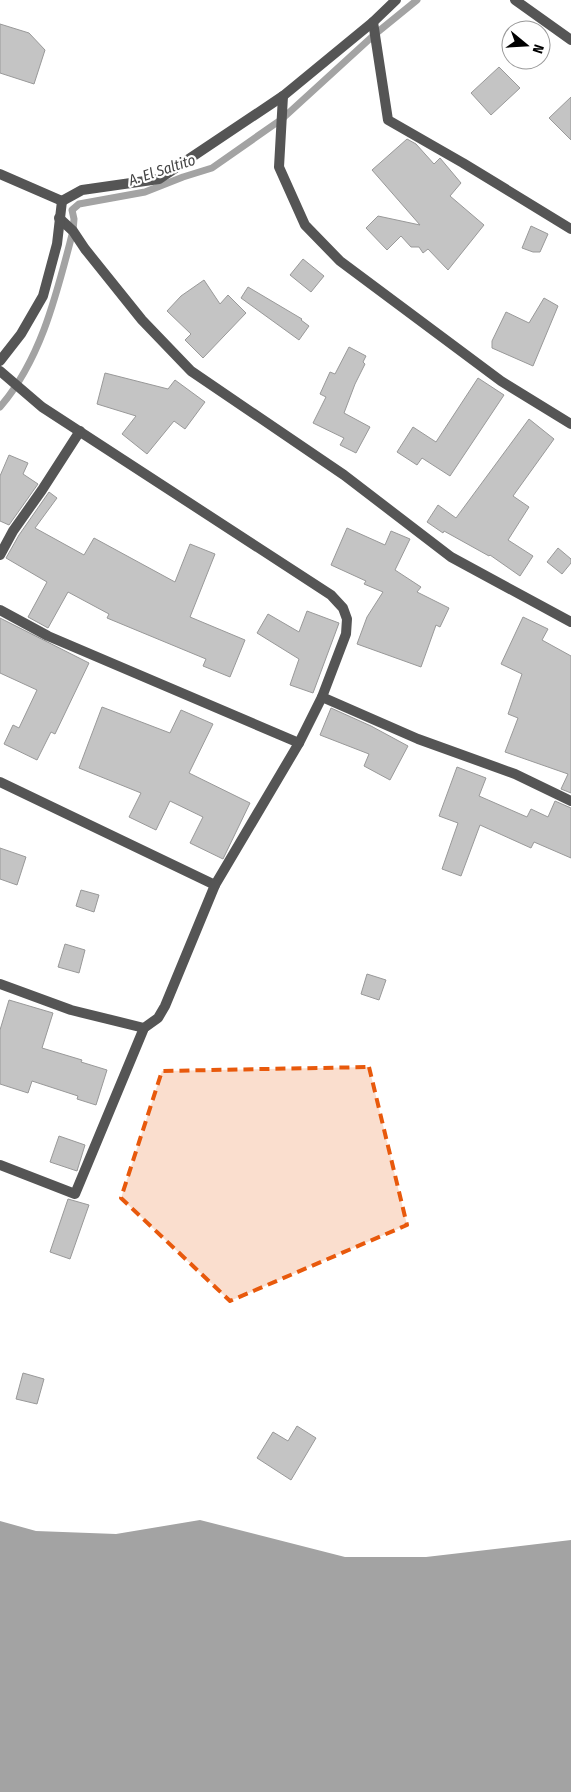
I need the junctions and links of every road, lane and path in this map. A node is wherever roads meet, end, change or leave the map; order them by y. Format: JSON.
{"nodes":[{"id":1,"x":396,"y":0,"type":"edge"},
{"id":2,"x":516,"y":0,"type":"edge"},
{"id":3,"x":373,"y":22,"type":"junction"},
{"id":4,"x":571,"y":40,"type":"edge"},
{"id":5,"x":283,"y":96,"type":"junction"},
{"id":6,"x":0,"y":174,"type":"edge"},
{"id":7,"x":62,"y":201,"type":"junction"},
{"id":8,"x":59,"y":218,"type":"junction"},
{"id":9,"x":571,"y":230,"type":"edge"},
{"id":10,"x":0,"y":361,"type":"edge"},
{"id":11,"x":0,"y":371,"type":"edge"},
{"id":12,"x":571,"y":424,"type":"edge"},
{"id":13,"x":80,"y":431,"type":"junction"},
{"id":14,"x":0,"y":555,"type":"edge"},
{"id":15,"x":0,"y":610,"type":"edge"},
{"id":16,"x":571,"y":622,"type":"edge"},
{"id":17,"x":322,"y":697,"type":"junction"},
{"id":18,"x":298,"y":743,"type":"junction"},
{"id":19,"x":0,"y":782,"type":"edge"},
{"id":20,"x":571,"y":801,"type":"edge"},
{"id":21,"x":215,"y":885,"type":"junction"},
{"id":22,"x":0,"y":984,"type":"edge"},
{"id":23,"x":144,"y":1028,"type":"junction"},
{"id":24,"x":0,"y":1165,"type":"edge"}],
"edges":[{"from":1,"to":3,"type":"street"},
{"from":2,"to":4,"type":"street"},
{"from":3,"to":5,"type":"street"},
{"from":3,"to":9,"type":"street"},
{"from":5,"to":7,"type":"street"},
{"from":5,"to":12,"type":"street"},
{"from":6,"to":7,"type":"street"},
{"from":7,"to":8,"type":"street"},
{"from":8,"to":10,"type":"street"},
{"from":8,"to":16,"type":"street"},
{"from":11,"to":13,"type":"street"},
{"from":13,"to":14,"type":"street"},
{"from":13,"to":17,"type":"street"},
{"from":15,"to":18,"type":"street"},
{"from":17,"to":18,"type":"street"},
{"from":17,"to":20,"type":"street"},
{"from":18,"to":21,"type":"street"},
{"from":19,"to":21,"type":"street"},
{"from":21,"to":23,"type":"street"},
{"from":22,"to":23,"type":"street"},
{"from":23,"to":24,"type":"street"}]}
